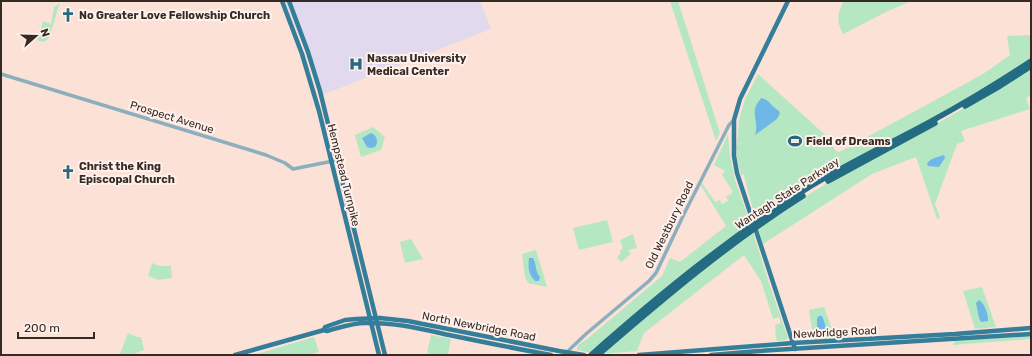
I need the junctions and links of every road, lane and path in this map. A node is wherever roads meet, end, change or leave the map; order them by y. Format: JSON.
{"nodes":[{"id":1,"x":282,"y":1,"type":"edge"},
{"id":2,"x":289,"y":1,"type":"edge"},
{"id":3,"x":788,"y":1,"type":"edge"},
{"id":4,"x":1031,"y":61,"type":"edge"},
{"id":5,"x":1031,"y":66,"type":"edge"},
{"id":6,"x":1,"y":74,"type":"edge"},
{"id":7,"x":734,"y":120,"type":"junction"},
{"id":8,"x":338,"y":160,"type":"junction"},
{"id":9,"x":331,"y":161,"type":"junction"},
{"id":10,"x":376,"y":318,"type":"junction"},
{"id":11,"x":370,"y":320,"type":"junction"},
{"id":12,"x":378,"y":323,"type":"junction"},
{"id":13,"x":1031,"y":328,"type":"edge"},
{"id":14,"x":439,"y":330,"type":"junction"},
{"id":15,"x":1031,"y":334,"type":"edge"},
{"id":16,"x":872,"y":341,"type":"junction"},
{"id":17,"x":793,"y":343,"type":"junction"},
{"id":18,"x":795,"y":349,"type":"junction"},
{"id":19,"x":568,"y":354,"type":"edge"},
{"id":20,"x":235,"y":355,"type":"edge"},
{"id":21,"x":379,"y":355,"type":"edge"},
{"id":22,"x":385,"y":355,"type":"edge"},
{"id":23,"x":551,"y":355,"type":"edge"},
{"id":24,"x":584,"y":355,"type":"edge"},
{"id":25,"x":591,"y":355,"type":"edge"},
{"id":26,"x":598,"y":355,"type":"edge"},
{"id":27,"x":639,"y":355,"type":"edge"},
{"id":28,"x":711,"y":355,"type":"edge"}],
"edges":[{"from":1,"to":9,"type":"main road","name":"Hempstead Turnpike"},
{"from":2,"to":8,"type":"main road","name":"Hempstead Turnpike"},
{"from":3,"to":7,"type":"main road"},
{"from":4,"to":25,"type":"highway","name":"Wantagh State Parkway"},
{"from":5,"to":26,"type":"highway","name":"Wantagh State Parkway"},
{"from":6,"to":9,"type":"street","name":"Prospect Avenue"},
{"from":7,"to":17,"type":"main road"},
{"from":7,"to":19,"type":"street","name":"Old Westbury Road"},
{"from":8,"to":9,"type":"street","name":"Prospect Avenue"},
{"from":8,"to":10,"type":"main road","name":"Hempstead Turnpike"},
{"from":9,"to":11,"type":"main road","name":"Hempstead Turnpike"},
{"from":10,"to":11,"type":"main road","name":"North Newbridge Road"},
{"from":10,"to":12,"type":"main road","name":"Hempstead Turnpike"},
{"from":10,"to":14,"type":"main road","name":"North Newbridge Road"},
{"from":11,"to":12,"type":"main road"},
{"from":11,"to":20,"type":"main road"},
{"from":11,"to":21,"type":"main road","name":"Hempstead Turnpike"},
{"from":12,"to":14,"type":"main road","name":"North Newbridge Road"},
{"from":12,"to":22,"type":"main road","name":"Hempstead Turnpike"},
{"from":13,"to":16,"type":"main road","name":"Newbridge Road"},
{"from":14,"to":19,"type":"main road","name":"North Newbridge Road"},
{"from":14,"to":23,"type":"main road","name":"North Newbridge Road"},
{"from":15,"to":16,"type":"main road","name":"Newbridge Road"},
{"from":16,"to":17,"type":"main road","name":"Newbridge Road"},
{"from":16,"to":18,"type":"main road","name":"Newbridge Road"},
{"from":17,"to":18,"type":"main road"},
{"from":17,"to":27,"type":"main road","name":"Newbridge Road"},
{"from":18,"to":28,"type":"main road","name":"Newbridge Road"},
{"from":19,"to":24,"type":"main road","name":"North Newbridge Road"}]}
